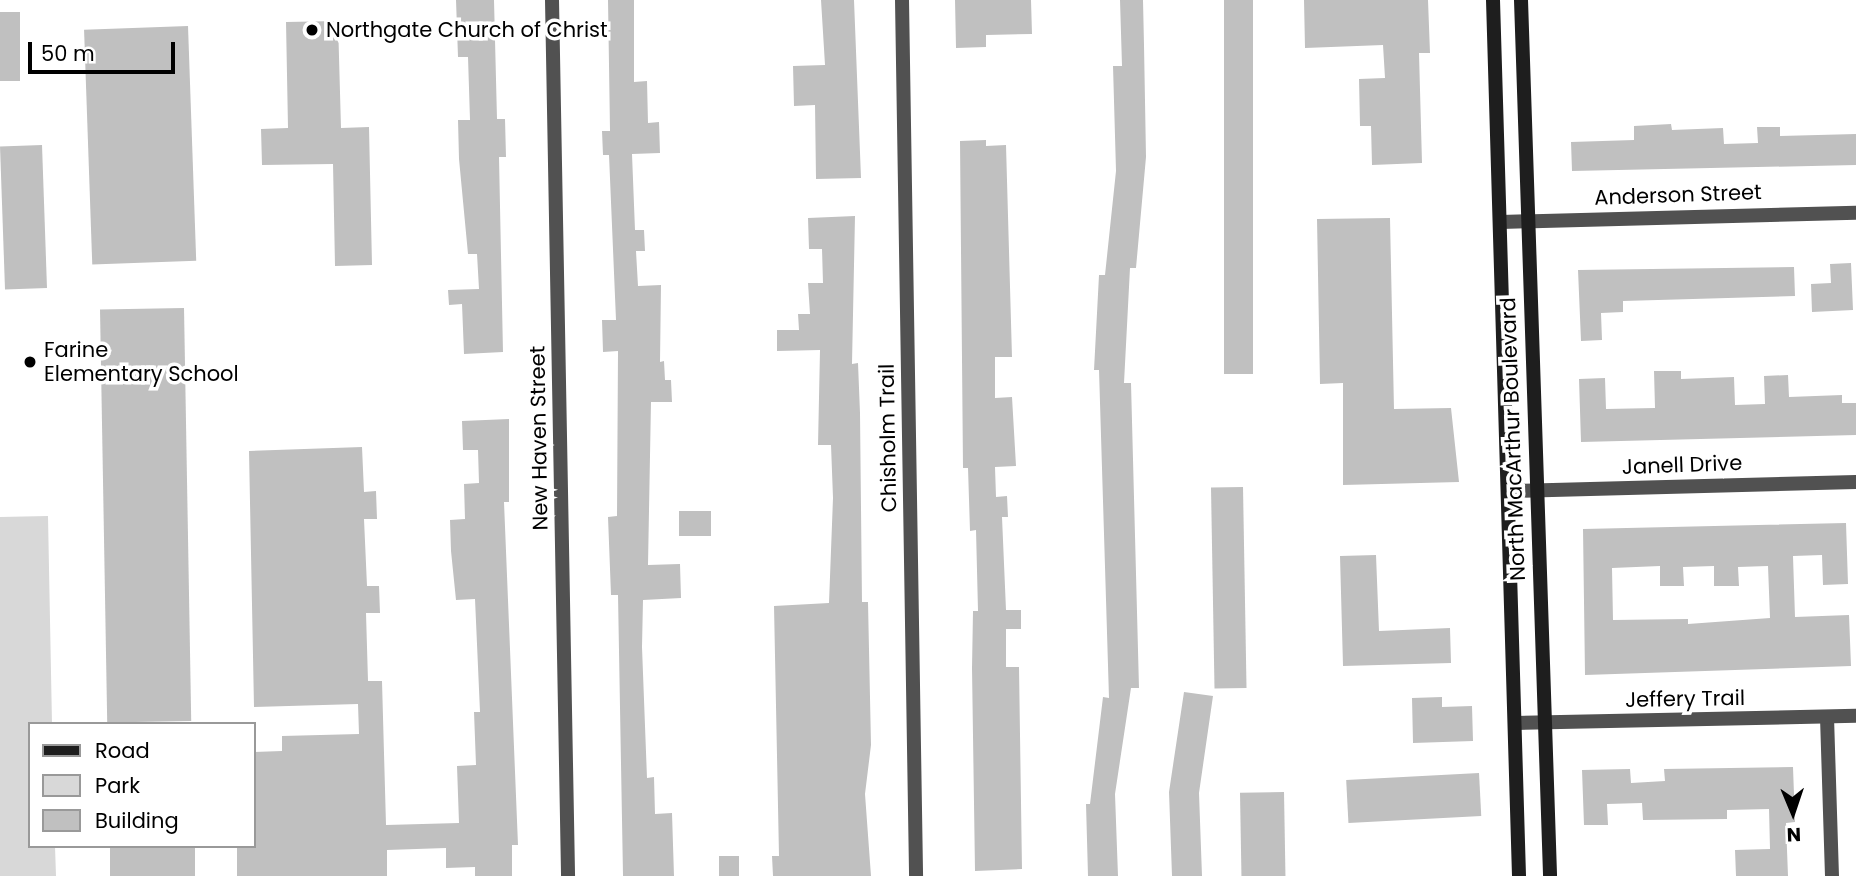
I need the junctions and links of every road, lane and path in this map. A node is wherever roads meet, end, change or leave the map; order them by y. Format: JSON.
{"nodes":[{"id":1,"x":552,"y":0,"type":"edge"},
{"id":2,"x":902,"y":0,"type":"edge"},
{"id":3,"x":1493,"y":0,"type":"edge"},
{"id":4,"x":1521,"y":0,"type":"edge"},
{"id":5,"x":1856,"y":213,"type":"edge"},
{"id":6,"x":1527,"y":221,"type":"junction"},
{"id":7,"x":1501,"y":222,"type":"junction"},
{"id":8,"x":1856,"y":482,"type":"edge"},
{"id":9,"x":1510,"y":491,"type":"junction"},
{"id":10,"x":1536,"y":491,"type":"junction"},
{"id":11,"x":1856,"y":716,"type":"edge"},
{"id":12,"x":1827,"y":717,"type":"junction"},
{"id":13,"x":1544,"y":722,"type":"junction"},
{"id":14,"x":1515,"y":723,"type":"junction"},
{"id":15,"x":568,"y":876,"type":"edge"},
{"id":16,"x":916,"y":876,"type":"edge"},
{"id":17,"x":1519,"y":876,"type":"edge"},
{"id":18,"x":1550,"y":876,"type":"edge"},
{"id":19,"x":1832,"y":876,"type":"edge"}],
"edges":[{"from":1,"to":15,"type":"street","name":"New Haven Street"},
{"from":2,"to":16,"type":"street","name":"Chisholm Trail"},
{"from":3,"to":7,"type":"main road","name":"North MacArthur Boulevard"},
{"from":4,"to":6,"type":"main road","name":"North MacArthur Boulevard"},
{"from":5,"to":6,"type":"street","name":"Anderson Street"},
{"from":6,"to":7,"type":"street","name":"Anderson Street"},
{"from":6,"to":10,"type":"main road","name":"North MacArthur Boulevard"},
{"from":7,"to":9,"type":"main road","name":"North MacArthur Boulevard"},
{"from":8,"to":10,"type":"street","name":"Janell Drive"},
{"from":9,"to":10,"type":"street","name":"Janell Drive"},
{"from":9,"to":14,"type":"main road","name":"North MacArthur Boulevard"},
{"from":10,"to":13,"type":"main road","name":"North MacArthur Boulevard"},
{"from":11,"to":12,"type":"street","name":"Jeffery Trail"},
{"from":12,"to":13,"type":"street","name":"Jeffery Trail"},
{"from":12,"to":19,"type":"street"},
{"from":13,"to":14,"type":"street","name":"Jeffery Trail"},
{"from":13,"to":18,"type":"main road","name":"North MacArthur Boulevard"},
{"from":14,"to":17,"type":"main road","name":"North MacArthur Boulevard"}]}
